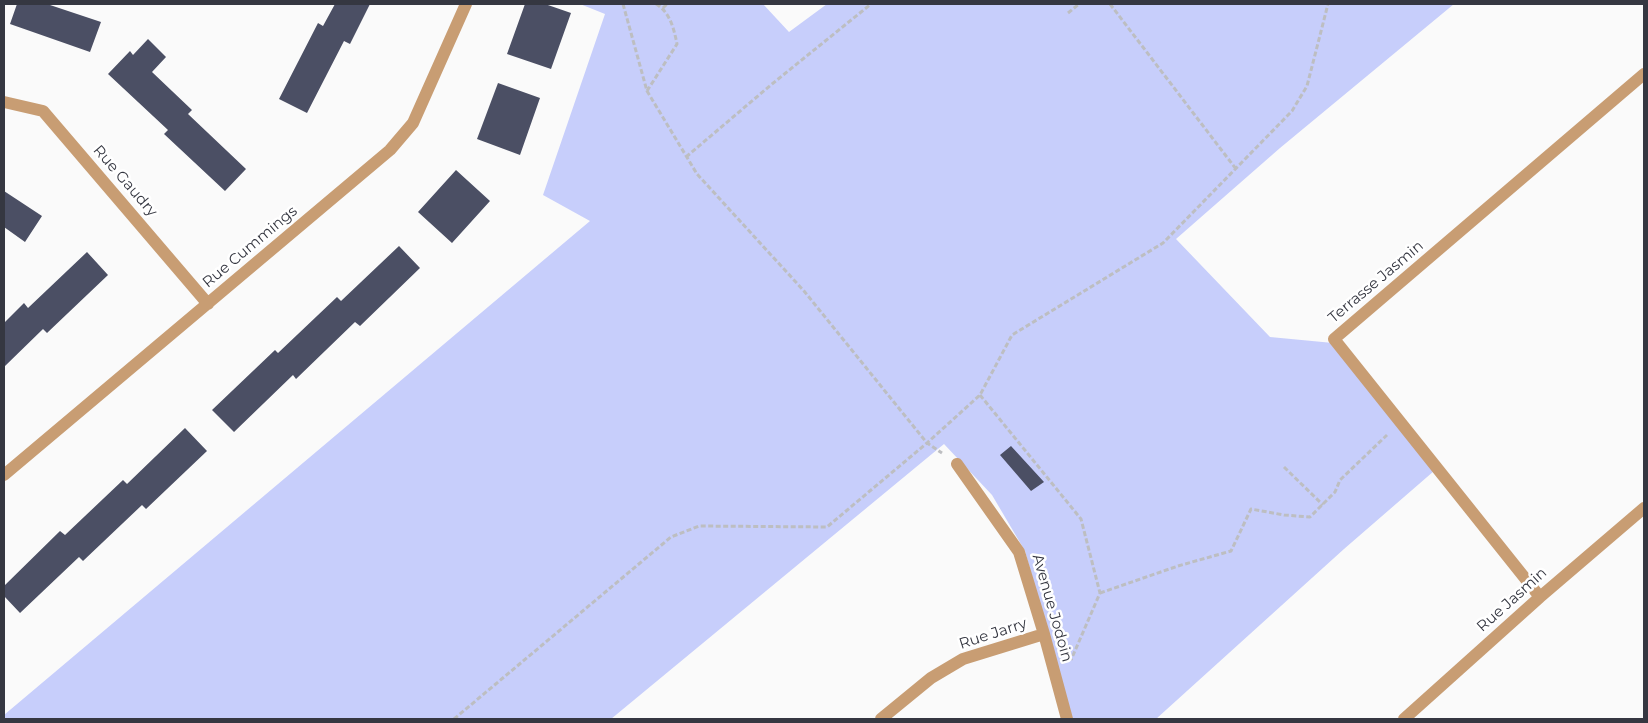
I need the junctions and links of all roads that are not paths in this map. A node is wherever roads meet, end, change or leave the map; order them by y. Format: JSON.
{"nodes":[{"id":1,"x":466,"y":4,"type":"edge"},
{"id":2,"x":1644,"y":74,"type":"edge"},
{"id":3,"x":4,"y":102,"type":"edge"},
{"id":4,"x":208,"y":304,"type":"junction"},
{"id":5,"x":957,"y":464,"type":"dead end"},
{"id":6,"x":4,"y":475,"type":"edge"},
{"id":7,"x":1644,"y":508,"type":"edge"},
{"id":8,"x":1540,"y":597,"type":"junction"},
{"id":9,"x":1044,"y":634,"type":"junction"},
{"id":10,"x":882,"y":719,"type":"edge"},
{"id":11,"x":1066,"y":719,"type":"edge"},
{"id":12,"x":1404,"y":719,"type":"edge"}],
"edges":[{"from":1,"to":4,"type":"street","name":"Rue Cummings"},
{"from":2,"to":8,"type":"street","name":"Terrasse Jasmin"},
{"from":3,"to":4,"type":"street","name":"Rue Gaudry"},
{"from":4,"to":6,"type":"street","name":"Rue Cummings"},
{"from":5,"to":9,"type":"street","name":"Avenue Jodoin"},
{"from":7,"to":8,"type":"street","name":"Rue Jasmin"},
{"from":8,"to":12,"type":"street","name":"Rue Jasmin"},
{"from":9,"to":10,"type":"street","name":"Rue Jarry"},
{"from":9,"to":11,"type":"street","name":"Avenue Jodoin"}]}
